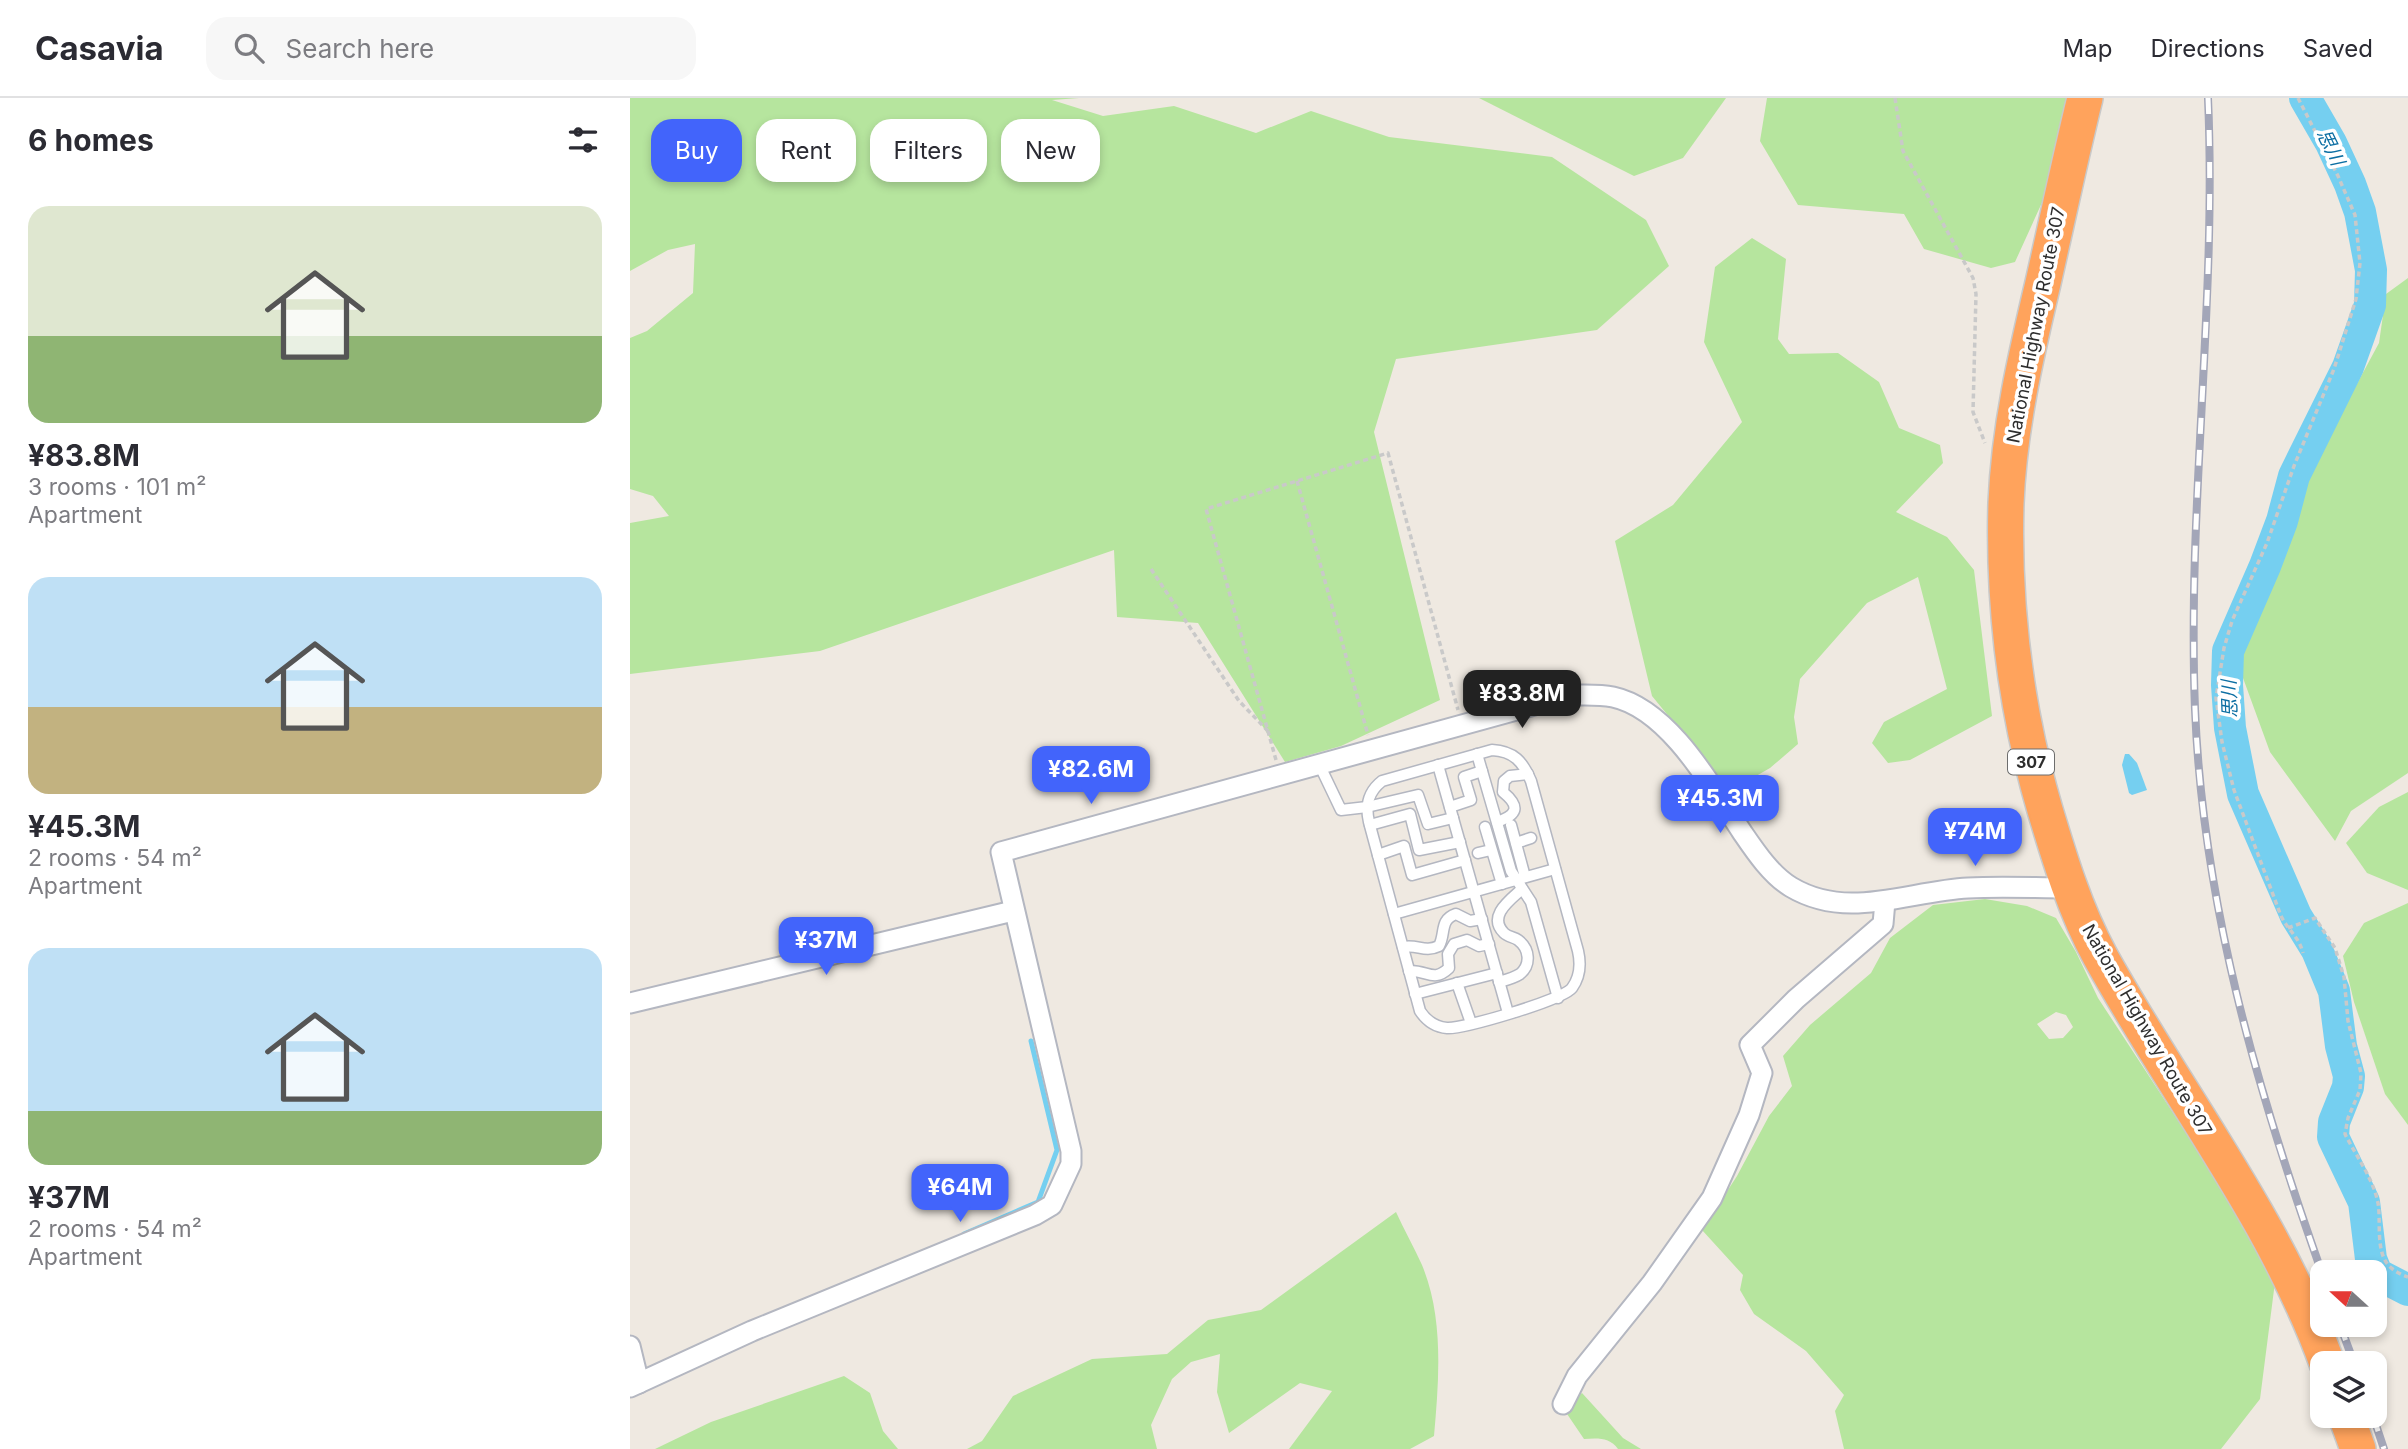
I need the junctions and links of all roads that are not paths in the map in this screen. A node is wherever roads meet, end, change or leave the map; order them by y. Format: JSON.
{"nodes":[{"id":1,"x":2085,"y":98,"type":"edge"},
{"id":2,"x":1477,"y":754,"type":"junction"},
{"id":3,"x":1319,"y":764,"type":"junction"},
{"id":4,"x":1438,"y":765,"type":"junction"},
{"id":5,"x":1482,"y":771,"type":"junction"},
{"id":6,"x":1528,"y":774,"type":"junction"},
{"id":7,"x":1367,"y":807,"type":"junction"},
{"id":8,"x":1452,"y":813,"type":"junction"},
{"id":9,"x":1497,"y":821,"type":"junction"},
{"id":10,"x":1370,"y":825,"type":"junction"},
{"id":11,"x":1511,"y":825,"type":"dead end"},
{"id":12,"x":1485,"y":827,"type":"dead end"},
{"id":13,"x":1531,"y":838,"type":"dead end"},
{"id":14,"x":1460,"y":842,"type":"junction"},
{"id":15,"x":1516,"y":843,"type":"junction"},
{"id":16,"x":1491,"y":850,"type":"junction"},
{"id":17,"x":1478,"y":853,"type":"dead end"},
{"id":18,"x":1378,"y":855,"type":"junction"},
{"id":19,"x":1465,"y":860,"type":"junction"},
{"id":20,"x":1555,"y":869,"type":"junction"},
{"id":21,"x":1520,"y":879,"type":"junction"},
{"id":22,"x":1502,"y":884,"type":"junction"},
{"id":23,"x":2068,"y":888,"type":"junction"},
{"id":24,"x":1522,"y":889,"type":"junction"},
{"id":25,"x":1474,"y":892,"type":"junction"},
{"id":26,"x":1885,"y":901,"type":"junction"},
{"id":27,"x":1013,"y":911,"type":"junction"},
{"id":28,"x":1394,"y":914,"type":"junction"},
{"id":29,"x":1482,"y":919,"type":"junction"},
{"id":30,"x":1489,"y":944,"type":"junction"},
{"id":31,"x":1403,"y":947,"type":"junction"},
{"id":32,"x":1409,"y":971,"type":"junction"},
{"id":33,"x":1498,"y":978,"type":"junction"},
{"id":34,"x":1457,"y":983,"type":"junction"},
{"id":35,"x":1415,"y":994,"type":"junction"},
{"id":36,"x":1558,"y":998,"type":"junction"},
{"id":37,"x":630,"y":1003,"type":"edge"},
{"id":38,"x":1508,"y":1013,"type":"junction"},
{"id":39,"x":1471,"y":1023,"type":"junction"},
{"id":40,"x":630,"y":1346,"type":"edge"},
{"id":41,"x":2323,"y":1351,"type":"edge"},
{"id":42,"x":634,"y":1385,"type":"edge"},
{"id":43,"x":1563,"y":1404,"type":"dead end"},
{"id":44,"x":2350,"y":1428,"type":"edge"},
{"id":45,"x":2358,"y":1449,"type":"edge"}],
"edges":[{"from":1,"to":23,"type":"highway","name":"National Highway Route 307","number":"307"},
{"from":2,"to":4,"type":"lane"},
{"from":2,"to":5,"type":"lane"},
{"from":2,"to":6,"type":"lane"},
{"from":3,"to":7,"type":"lane"},
{"from":3,"to":26,"type":"street"},
{"from":3,"to":27,"type":"street"},
{"from":4,"to":7,"type":"lane"},
{"from":4,"to":8,"type":"lane"},
{"from":5,"to":8,"type":"lane"},
{"from":5,"to":9,"type":"lane"},
{"from":6,"to":9,"type":"lane"},
{"from":6,"to":20,"type":"lane"},
{"from":7,"to":8,"type":"lane"},
{"from":7,"to":10,"type":"lane"},
{"from":8,"to":14,"type":"lane"},
{"from":9,"to":21,"type":"lane"},
{"from":10,"to":14,"type":"lane"},
{"from":10,"to":18,"type":"lane"},
{"from":11,"to":15,"type":"lane"},
{"from":12,"to":16,"type":"lane"},
{"from":13,"to":15,"type":"lane"},
{"from":14,"to":19,"type":"lane"},
{"from":15,"to":21,"type":"lane"},
{"from":16,"to":17,"type":"lane"},
{"from":16,"to":22,"type":"lane"},
{"from":18,"to":19,"type":"lane"},
{"from":18,"to":28,"type":"lane"},
{"from":19,"to":25,"type":"lane"},
{"from":20,"to":21,"type":"lane"},
{"from":20,"to":36,"type":"lane"},
{"from":21,"to":22,"type":"lane"},
{"from":21,"to":24,"type":"lane"},
{"from":22,"to":25,"type":"lane"},
{"from":23,"to":26,"type":"street"},
{"from":23,"to":41,"type":"highway","name":"National Highway Route 307","number":"307"},
{"from":24,"to":33,"type":"lane"},
{"from":24,"to":36,"type":"lane"},
{"from":25,"to":28,"type":"lane"},
{"from":25,"to":29,"type":"lane"},
{"from":26,"to":43,"type":"street"},
{"from":27,"to":37,"type":"street"},
{"from":27,"to":42,"type":"street"},
{"from":28,"to":31,"type":"lane"},
{"from":29,"to":30,"type":"lane"},
{"from":29,"to":31,"type":"lane"},
{"from":30,"to":32,"type":"lane"},
{"from":30,"to":33,"type":"lane"},
{"from":31,"to":32,"type":"lane"},
{"from":32,"to":35,"type":"lane"},
{"from":33,"to":34,"type":"lane"},
{"from":33,"to":38,"type":"lane"},
{"from":34,"to":35,"type":"lane"},
{"from":34,"to":39,"type":"lane"},
{"from":35,"to":39,"type":"lane"},
{"from":36,"to":38,"type":"lane"},
{"from":38,"to":39,"type":"lane"},
{"from":40,"to":42,"type":"street"},
{"from":44,"to":45,"type":"highway"}]}
